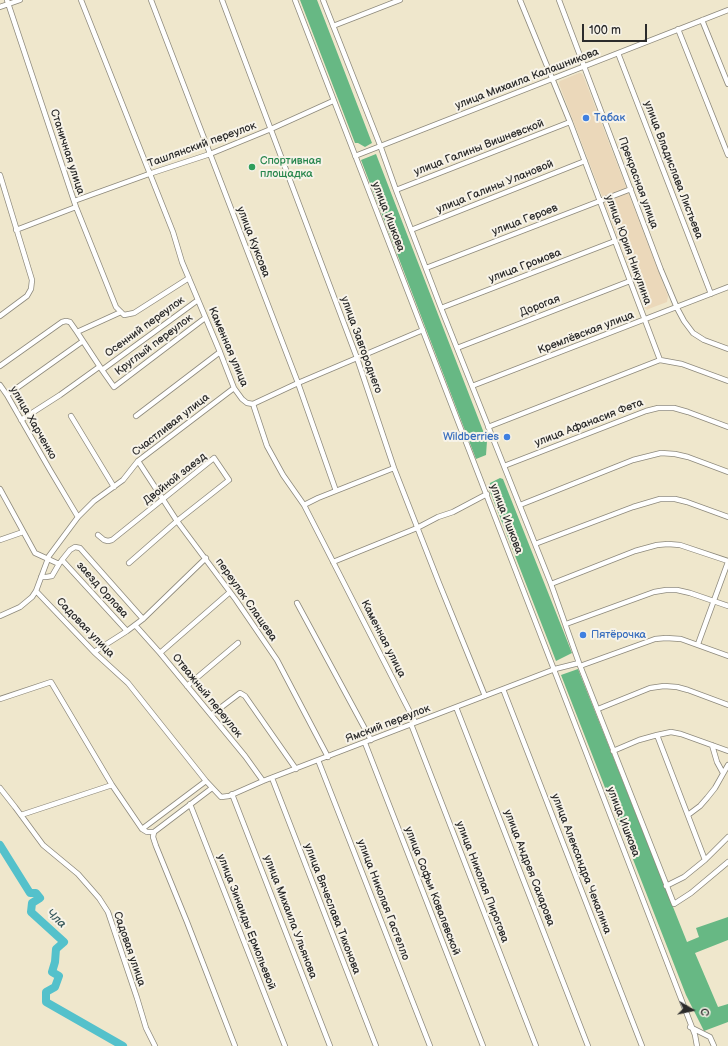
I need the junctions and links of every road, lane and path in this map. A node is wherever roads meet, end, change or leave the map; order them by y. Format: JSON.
{"nodes":[{"id":1,"x":20,"y":0,"type":"edge"},
{"id":2,"x":81,"y":0,"type":"edge"},
{"id":3,"x":151,"y":0,"type":"edge"},
{"id":4,"x":222,"y":0,"type":"edge"},
{"id":5,"x":295,"y":0,"type":"edge"},
{"id":6,"x":323,"y":0,"type":"edge"},
{"id":7,"x":400,"y":0,"type":"edge"},
{"id":8,"x":520,"y":0,"type":"edge"},
{"id":9,"x":559,"y":0,"type":"edge"},
{"id":10,"x":8,"y":2,"type":"edge"},
{"id":11,"x":0,"y":7,"type":"edge"},
{"id":12,"x":728,"y":10,"type":"edge"},
{"id":13,"x":702,"y":20,"type":"junction"},
{"id":14,"x":333,"y":26,"type":"junction"},
{"id":15,"x":678,"y":29,"type":"junction"},
{"id":16,"x":618,"y":53,"type":"junction"},
{"id":17,"x":585,"y":67,"type":"junction"},
{"id":18,"x":553,"y":79,"type":"junction"},
{"id":19,"x":728,"y":84,"type":"edge"},
{"id":20,"x":333,"y":101,"type":"junction"},
{"id":21,"x":570,"y":122,"type":"junction"},
{"id":22,"x":271,"y":129,"type":"junction"},
{"id":23,"x":380,"y":146,"type":"junction"},
{"id":24,"x":210,"y":154,"type":"junction"},
{"id":25,"x":728,"y":155,"type":"edge"},
{"id":26,"x":355,"y":156,"type":"junction"},
{"id":27,"x":585,"y":162,"type":"junction"},
{"id":28,"x":149,"y":174,"type":"junction"},
{"id":29,"x":0,"y":175,"type":"edge"},
{"id":30,"x":631,"y":189,"type":"junction"},
{"id":31,"x":396,"y":190,"type":"junction"},
{"id":32,"x":74,"y":201,"type":"junction"},
{"id":33,"x":600,"y":201,"type":"junction"},
{"id":34,"x":76,"y":207,"type":"junction"},
{"id":35,"x":16,"y":230,"type":"junction"},
{"id":36,"x":411,"y":230,"type":"junction"},
{"id":37,"x":615,"y":241,"type":"junction"},
{"id":38,"x":426,"y":268,"type":"junction"},
{"id":39,"x":188,"y":278,"type":"junction"},
{"id":40,"x":630,"y":281,"type":"junction"},
{"id":41,"x":728,"y":288,"type":"edge"},
{"id":42,"x":711,"y":294,"type":"junction"},
{"id":43,"x":198,"y":300,"type":"junction"},
{"id":44,"x":441,"y":308,"type":"junction"},
{"id":45,"x":677,"y":308,"type":"junction"},
{"id":46,"x":121,"y":312,"type":"junction"},
{"id":47,"x":0,"y":316,"type":"edge"},
{"id":48,"x":206,"y":318,"type":"junction"},
{"id":49,"x":644,"y":321,"type":"junction"},
{"id":50,"x":423,"y":330,"type":"junction"},
{"id":51,"x":77,"y":332,"type":"junction"},
{"id":52,"x":83,"y":341,"type":"junction"},
{"id":53,"x":457,"y":348,"type":"junction"},
{"id":54,"x":728,"y":349,"type":"edge"},
{"id":55,"x":220,"y":352,"type":"junction"},
{"id":56,"x":357,"y":358,"type":"junction"},
{"id":57,"x":660,"y":360,"type":"junction"},
{"id":58,"x":0,"y":366,"type":"edge"},
{"id":59,"x":101,"y":368,"type":"junction"},
{"id":60,"x":728,"y":381,"type":"edge"},
{"id":61,"x":298,"y":383,"type":"junction"},
{"id":62,"x":0,"y":385,"type":"edge"},
{"id":63,"x":472,"y":386,"type":"junction"},
{"id":64,"x":234,"y":388,"type":"junction"},
{"id":65,"x":7,"y":395,"type":"junction"},
{"id":66,"x":253,"y":404,"type":"junction"},
{"id":67,"x":71,"y":416,"type":"dead end"},
{"id":68,"x":136,"y":416,"type":"dead end"},
{"id":69,"x":21,"y":420,"type":"junction"},
{"id":70,"x":488,"y":427,"type":"junction"},
{"id":71,"x":728,"y":427,"type":"edge"},
{"id":72,"x":138,"y":461,"type":"junction"},
{"id":73,"x":504,"y":466,"type":"junction"},
{"id":74,"x":394,"y":468,"type":"junction"},
{"id":75,"x":728,"y":472,"type":"edge"},
{"id":76,"x":114,"y":487,"type":"junction"},
{"id":77,"x":0,"y":489,"type":"edge"},
{"id":78,"x":336,"y":491,"type":"junction"},
{"id":79,"x":487,"y":494,"type":"junction"},
{"id":80,"x":162,"y":499,"type":"junction"},
{"id":81,"x":304,"y":505,"type":"junction"},
{"id":82,"x":520,"y":505,"type":"junction"},
{"id":83,"x":78,"y":517,"type":"junction"},
{"id":84,"x":728,"y":517,"type":"edge"},
{"id":85,"x":177,"y":521,"type":"junction"},
{"id":86,"x":417,"y":528,"type":"junction"},
{"id":87,"x":23,"y":532,"type":"junction"},
{"id":88,"x":98,"y":535,"type":"dead end"},
{"id":89,"x":0,"y":540,"type":"edge"},
{"id":90,"x":535,"y":544,"type":"junction"},
{"id":91,"x":206,"y":558,"type":"junction"},
{"id":92,"x":47,"y":559,"type":"junction"},
{"id":93,"x":728,"y":561,"type":"edge"},
{"id":94,"x":61,"y":562,"type":"junction"},
{"id":95,"x":332,"y":562,"type":"junction"},
{"id":96,"x":129,"y":563,"type":"dead end"},
{"id":97,"x":41,"y":577,"type":"junction"},
{"id":98,"x":551,"y":584,"type":"junction"},
{"id":99,"x":36,"y":591,"type":"junction"},
{"id":100,"x":230,"y":592,"type":"junction"},
{"id":101,"x":714,"y":601,"type":"junction"},
{"id":102,"x":297,"y":603,"type":"dead end"},
{"id":103,"x":728,"y":606,"type":"edge"},
{"id":104,"x":0,"y":616,"type":"edge"},
{"id":105,"x":143,"y":618,"type":"junction"},
{"id":106,"x":566,"y":624,"type":"junction"},
{"id":107,"x":135,"y":625,"type":"junction"},
{"id":108,"x":127,"y":631,"type":"junction"},
{"id":109,"x":238,"y":643,"type":"dead end"},
{"id":110,"x":698,"y":644,"type":"junction"},
{"id":111,"x":94,"y":652,"type":"junction"},
{"id":112,"x":160,"y":653,"type":"junction"},
{"id":113,"x":728,"y":656,"type":"edge"},
{"id":114,"x":580,"y":664,"type":"junction"},
{"id":115,"x":555,"y":669,"type":"junction"},
{"id":116,"x":187,"y":686,"type":"junction"},
{"id":117,"x":503,"y":690,"type":"junction"},
{"id":118,"x":485,"y":696,"type":"junction"},
{"id":119,"x":0,"y":699,"type":"edge"},
{"id":120,"x":728,"y":705,"type":"edge"},
{"id":121,"x":456,"y":707,"type":"junction"},
{"id":122,"x":598,"y":709,"type":"junction"},
{"id":123,"x":211,"y":715,"type":"junction"},
{"id":124,"x":413,"y":723,"type":"junction"},
{"id":125,"x":657,"y":735,"type":"junction"},
{"id":126,"x":371,"y":740,"type":"junction"},
{"id":127,"x":365,"y":743,"type":"junction"},
{"id":128,"x":712,"y":745,"type":"junction"},
{"id":129,"x":613,"y":751,"type":"junction"},
{"id":130,"x":728,"y":752,"type":"edge"},
{"id":131,"x":328,"y":757,"type":"junction"},
{"id":132,"x":318,"y":760,"type":"junction"},
{"id":133,"x":728,"y":765,"type":"edge"},
{"id":134,"x":296,"y":769,"type":"junction"},
{"id":135,"x":723,"y":774,"type":"junction"},
{"id":136,"x":272,"y":778,"type":"junction"},
{"id":137,"x":206,"y":781,"type":"junction"},
{"id":138,"x":263,"y":781,"type":"junction"},
{"id":139,"x":112,"y":785,"type":"junction"},
{"id":140,"x":0,"y":788,"type":"edge"},
{"id":141,"x":212,"y":788,"type":"junction"},
{"id":142,"x":231,"y":795,"type":"junction"},
{"id":143,"x":190,"y":804,"type":"junction"},
{"id":144,"x":21,"y":815,"type":"junction"},
{"id":145,"x":688,"y":815,"type":"junction"},
{"id":146,"x":142,"y":829,"type":"junction"},
{"id":147,"x":154,"y":832,"type":"junction"},
{"id":148,"x":728,"y":837,"type":"edge"},
{"id":149,"x":705,"y":860,"type":"junction"},
{"id":150,"x":728,"y":862,"type":"edge"},
{"id":151,"x":666,"y":886,"type":"junction"},
{"id":152,"x":690,"y":1027,"type":"junction"},
{"id":153,"x":155,"y":1046,"type":"edge"},
{"id":154,"x":235,"y":1046,"type":"edge"},
{"id":155,"x":285,"y":1046,"type":"edge"},
{"id":156,"x":330,"y":1046,"type":"edge"},
{"id":157,"x":376,"y":1046,"type":"edge"},
{"id":158,"x":430,"y":1046,"type":"edge"},
{"id":159,"x":483,"y":1046,"type":"edge"},
{"id":160,"x":536,"y":1046,"type":"edge"},
{"id":161,"x":588,"y":1046,"type":"edge"},
{"id":162,"x":642,"y":1046,"type":"edge"},
{"id":163,"x":697,"y":1046,"type":"edge"},
{"id":164,"x":714,"y":1046,"type":"edge"}],
"edges":[{"from":1,"to":10,"type":"street"},
{"from":2,"to":28,"type":"street","name":"Каменная улица"},
{"from":3,"to":24,"type":"street","name":"улица Куксова"},
{"from":4,"to":22,"type":"street","name":"улица Завгороднего"},
{"from":5,"to":20,"type":"street","name":"улица Ишкова"},
{"from":6,"to":14,"type":"street","name":"улица Ишкова"},
{"from":7,"to":14,"type":"street"},
{"from":8,"to":18,"type":"street","name":"улица Юрия Никулина"},
{"from":9,"to":17,"type":"street","name":"Прекрасная улица"},
{"from":10,"to":11,"type":"street"},
{"from":10,"to":32,"type":"street","name":"Станичная улица"},
{"from":12,"to":13,"type":"street","name":"улица Михаила Калашникова"},
{"from":13,"to":15,"type":"street","name":"улица Михаила Калашникова"},
{"from":13,"to":19,"type":"street"},
{"from":14,"to":23,"type":"street","name":"улица Ишкова"},
{"from":15,"to":16,"type":"street","name":"улица Михаила Калашникова"},
{"from":15,"to":25,"type":"street"},
{"from":16,"to":17,"type":"street","name":"улица Михаила Калашникова"},
{"from":16,"to":42,"type":"street","name":"улица Владислава Листьева"},
{"from":17,"to":18,"type":"street","name":"улица Михаила Калашникова"},
{"from":17,"to":30,"type":"street","name":"Прекрасная улица"},
{"from":18,"to":21,"type":"street","name":"улица Юрия Никулина"},
{"from":18,"to":23,"type":"street","name":"улица Михаила Калашникова"},
{"from":20,"to":22,"type":"street","name":"Ташлянский переулок"},
{"from":20,"to":26,"type":"street","name":"улица Ишкова"},
{"from":21,"to":27,"type":"street","name":"улица Юрия Никулина"},
{"from":21,"to":31,"type":"street","name":"улица Галины Вишневской"},
{"from":22,"to":24,"type":"street","name":"Ташлянский переулок"},
{"from":22,"to":56,"type":"street","name":"улица Завгороднего"},
{"from":23,"to":26,"type":"street","name":"улица Михаила Калашникова"},
{"from":23,"to":31,"type":"street","name":"улица Ишкова"},
{"from":24,"to":28,"type":"street","name":"Ташлянский переулок"},
{"from":24,"to":61,"type":"street","name":"улица Куксова"},
{"from":26,"to":50,"type":"street","name":"улица Ишкова"},
{"from":27,"to":33,"type":"street","name":"улица Юрия Никулина"},
{"from":27,"to":36,"type":"street","name":"улица Галины Улановой"},
{"from":28,"to":32,"type":"street","name":"Ташлянский переулок"},
{"from":28,"to":39,"type":"street","name":"Каменная улица"},
{"from":29,"to":35,"type":"street"},
{"from":30,"to":33,"type":"street","name":"улица Героев"},
{"from":30,"to":45,"type":"street","name":"Прекрасная улица"},
{"from":31,"to":36,"type":"street","name":"улица Ишкова"},
{"from":32,"to":34,"type":"street","name":"Станичная улица"},
{"from":33,"to":37,"type":"street","name":"улица Юрия Никулина"},
{"from":33,"to":38,"type":"street","name":"улица Героев"},
{"from":34,"to":35,"type":"street"},
{"from":34,"to":46,"type":"street","name":"Станичная улица"},
{"from":35,"to":47,"type":"street"},
{"from":36,"to":38,"type":"street","name":"улица Ишкова"},
{"from":37,"to":40,"type":"street","name":"улица Юрия Никулина"},
{"from":37,"to":44,"type":"street","name":"улица Громова"},
{"from":38,"to":44,"type":"street","name":"улица Ишкова"},
{"from":39,"to":43,"type":"street","name":"Каменная улица"},
{"from":39,"to":46,"type":"street"},
{"from":40,"to":49,"type":"street","name":"улица Юрия Никулина"},
{"from":40,"to":53,"type":"street","name":"Дорогая"},
{"from":41,"to":42,"type":"street","name":"Кремлёвская улица"},
{"from":42,"to":45,"type":"street","name":"Кремлёвская улица"},
{"from":43,"to":48,"type":"street","name":"Каменная улица"},
{"from":43,"to":59,"type":"street","name":"Осенний переулок"},
{"from":44,"to":53,"type":"street","name":"улица Ишкова"},
{"from":45,"to":49,"type":"street","name":"Кремлёвская улица"},
{"from":45,"to":54,"type":"street","name":"Прекрасная улица"},
{"from":46,"to":51,"type":"street"},
{"from":48,"to":55,"type":"street","name":"Каменная улица"},
{"from":48,"to":59,"type":"street","name":"Круглый переулок"},
{"from":49,"to":57,"type":"street","name":"улица Юрия Никулина"},
{"from":49,"to":63,"type":"street","name":"Кремлёвская улица"},
{"from":50,"to":56,"type":"street"},
{"from":50,"to":79,"type":"street","name":"улица Ишкова"},
{"from":51,"to":52,"type":"street","name":"Осенний переулок"},
{"from":51,"to":58,"type":"street"},
{"from":52,"to":59,"type":"street","name":"Осенний переулок"},
{"from":52,"to":65,"type":"street"},
{"from":53,"to":63,"type":"street","name":"улица Ишкова"},
{"from":55,"to":64,"type":"street","name":"Каменная улица"},
{"from":55,"to":68,"type":"street"},
{"from":56,"to":61,"type":"street"},
{"from":56,"to":74,"type":"street","name":"улица Завгороднего"},
{"from":57,"to":60,"type":"street"},
{"from":57,"to":70,"type":"street"},
{"from":59,"to":69,"type":"street"},
{"from":61,"to":66,"type":"street"},
{"from":61,"to":78,"type":"street","name":"улица Куксова"},
{"from":62,"to":65,"type":"street","name":"улица Харченко"},
{"from":63,"to":70,"type":"street","name":"улица Ишкова"},
{"from":64,"to":66,"type":"street","name":"Каменная улица"},
{"from":64,"to":72,"type":"street","name":"Счастливая улица"},
{"from":65,"to":69,"type":"street","name":"улица Харченко"},
{"from":66,"to":81,"type":"street","name":"Каменная улица"},
{"from":67,"to":76,"type":"street"},
{"from":69,"to":83,"type":"street","name":"улица Харченко"},
{"from":70,"to":73,"type":"street","name":"улица Ишкова"},
{"from":71,"to":73,"type":"street","name":"улица Афанасия Фета"},
{"from":72,"to":76,"type":"street","name":"Счастливая улица"},
{"from":72,"to":80,"type":"street","name":"переулок Слащева"},
{"from":73,"to":82,"type":"street","name":"улица Ишкова"},
{"from":74,"to":78,"type":"street"},
{"from":74,"to":86,"type":"street","name":"улица Завгороднего"},
{"from":75,"to":82,"type":"street"},
{"from":76,"to":83,"type":"street","name":"Счастливая улица"},
{"from":77,"to":87,"type":"street"},
{"from":78,"to":81,"type":"street"},
{"from":79,"to":86,"type":"street"},
{"from":79,"to":115,"type":"street","name":"улица Ишкова"},
{"from":80,"to":85,"type":"street","name":"переулок Слащева"},
{"from":80,"to":85,"type":"street","name":"Двойной заезд"},
{"from":80,"to":88,"type":"street","name":"Двойной заезд"},
{"from":81,"to":95,"type":"street","name":"Каменная улица"},
{"from":82,"to":90,"type":"street","name":"улица Ишкова"},
{"from":83,"to":92,"type":"street","name":"Счастливая улица"},
{"from":84,"to":90,"type":"street"},
{"from":85,"to":91,"type":"street","name":"переулок Слащева"},
{"from":85,"to":96,"type":"street","name":"Двойной заезд"},
{"from":86,"to":95,"type":"street"},
{"from":86,"to":118,"type":"street","name":"улица Завгороднего"},
{"from":87,"to":89,"type":"street"},
{"from":87,"to":92,"type":"street"},
{"from":90,"to":98,"type":"street","name":"улица Ишкова"},
{"from":91,"to":100,"type":"street","name":"переулок Слащева"},
{"from":91,"to":105,"type":"street"},
{"from":92,"to":94,"type":"street"},
{"from":92,"to":97,"type":"street","name":"Счастливая улица"},
{"from":93,"to":98,"type":"street"},
{"from":93,"to":101,"type":"street"},
{"from":94,"to":97,"type":"street"},
{"from":94,"to":105,"type":"street","name":"заезд Орлова"},
{"from":94,"to":108,"type":"street","name":"заезд Орлова"},
{"from":95,"to":124,"type":"street","name":"Каменная улица"},
{"from":97,"to":99,"type":"street","name":"Счастливая улица"},
{"from":98,"to":106,"type":"street","name":"улица Ишкова"},
{"from":99,"to":104,"type":"street"},
{"from":99,"to":111,"type":"street","name":"Садовая улица"},
{"from":100,"to":112,"type":"street"},
{"from":100,"to":131,"type":"street","name":"переулок Слащева"},
{"from":101,"to":103,"type":"street"},
{"from":101,"to":106,"type":"street"},
{"from":101,"to":110,"type":"street"},
{"from":102,"to":126,"type":"street"},
{"from":105,"to":107,"type":"street"},
{"from":106,"to":114,"type":"street","name":"улица Ишкова"},
{"from":107,"to":108,"type":"street"},
{"from":107,"to":112,"type":"street","name":"Отважный переулок"},
{"from":108,"to":111,"type":"street"},
{"from":109,"to":116,"type":"street"},
{"from":110,"to":113,"type":"street","name":"Ямский переулок"},
{"from":110,"to":114,"type":"street","name":"Ямский переулок"},
{"from":111,"to":137,"type":"street","name":"Садовая улица"},
{"from":112,"to":116,"type":"street","name":"Отважный переулок"},
{"from":114,"to":115,"type":"street","name":"Ямский переулок"},
{"from":114,"to":122,"type":"street","name":"улица Ишкова"},
{"from":115,"to":117,"type":"street","name":"Ямский переулок"},
{"from":115,"to":152,"type":"street","name":"улица Ишкова"},
{"from":116,"to":123,"type":"street","name":"Отважный переулок"},
{"from":117,"to":118,"type":"street","name":"Ямский переулок"},
{"from":117,"to":162,"type":"street","name":"улица Александра Чекалина"},
{"from":118,"to":121,"type":"street","name":"Ямский переулок"},
{"from":119,"to":139,"type":"street"},
{"from":120,"to":122,"type":"street"},
{"from":121,"to":124,"type":"street","name":"Ямский переулок"},
{"from":121,"to":161,"type":"street","name":"улица Андрея Сахарова"},
{"from":122,"to":129,"type":"street","name":"улица Ишкова"},
{"from":123,"to":134,"type":"street"},
{"from":123,"to":138,"type":"street","name":"Отважный переулок"},
{"from":124,"to":126,"type":"street","name":"Ямский переулок"},
{"from":124,"to":160,"type":"street","name":"улица Николая Пирогова"},
{"from":125,"to":128,"type":"street"},
{"from":125,"to":129,"type":"street"},
{"from":125,"to":145,"type":"street"},
{"from":126,"to":127,"type":"street","name":"Ямский переулок"},
{"from":127,"to":131,"type":"street","name":"Ямский переулок"},
{"from":127,"to":159,"type":"street","name":"улица Софьи Ковалевской"},
{"from":128,"to":130,"type":"street"},
{"from":128,"to":135,"type":"street"},
{"from":129,"to":151,"type":"street","name":"улица Ишкова"},
{"from":131,"to":132,"type":"street","name":"Ямский переулок"},
{"from":132,"to":134,"type":"street","name":"Ямский переулок"},
{"from":132,"to":158,"type":"street","name":"улица Николая Гастелло"},
{"from":133,"to":135,"type":"street"},
{"from":134,"to":136,"type":"street","name":"Ямский переулок"},
{"from":135,"to":145,"type":"street"},
{"from":136,"to":138,"type":"street","name":"Ямский переулок"},
{"from":136,"to":157,"type":"street","name":"улица Вячеслава Тихонова"},
{"from":137,"to":141,"type":"street","name":"Садовая улица"},
{"from":137,"to":146,"type":"street"},
{"from":138,"to":142,"type":"street","name":"Ямский переулок"},
{"from":139,"to":144,"type":"street"},
{"from":139,"to":146,"type":"street"},
{"from":140,"to":144,"type":"street","name":"Садовая улица"},
{"from":141,"to":142,"type":"street","name":"Садовая улица"},
{"from":141,"to":143,"type":"street"},
{"from":142,"to":156,"type":"street","name":"улица Михаила Ульянова"},
{"from":143,"to":147,"type":"street"},
{"from":143,"to":155,"type":"street","name":"улица Зинаиды Ермольевой"},
{"from":144,"to":153,"type":"street","name":"Садовая улица"},
{"from":145,"to":149,"type":"street"},
{"from":146,"to":147,"type":"street"},
{"from":147,"to":154,"type":"street"},
{"from":148,"to":149,"type":"street"},
{"from":149,"to":151,"type":"street"},
{"from":150,"to":151,"type":"street","name":"улица Ишкова"},
{"from":152,"to":163,"type":"street","name":"улица Ишкова"},
{"from":152,"to":164,"type":"street"}]}
